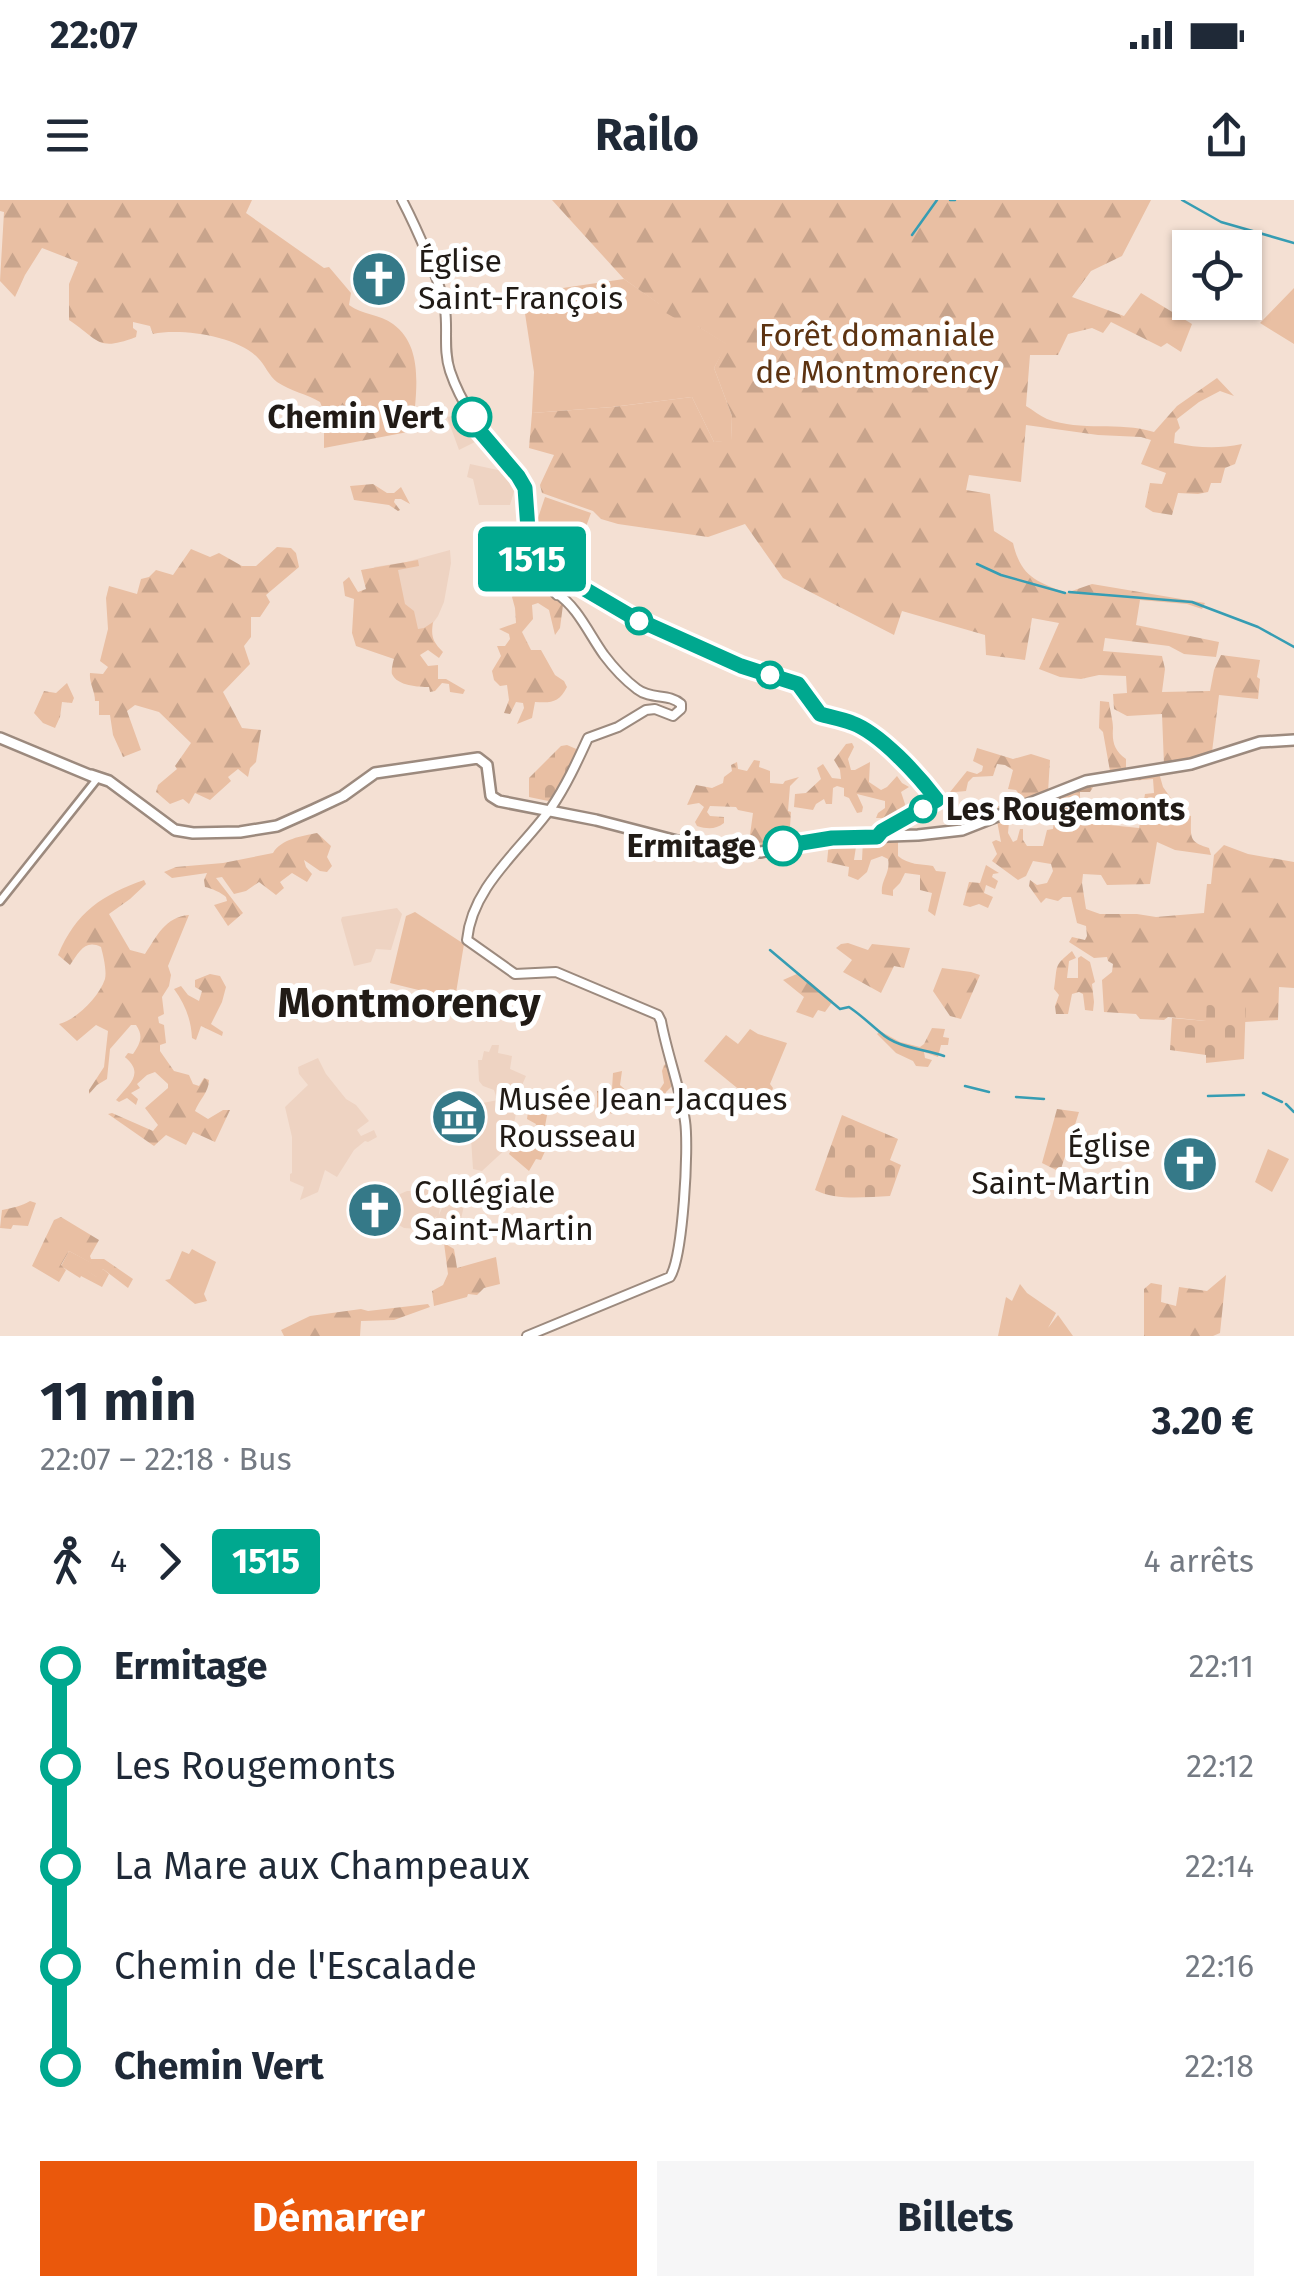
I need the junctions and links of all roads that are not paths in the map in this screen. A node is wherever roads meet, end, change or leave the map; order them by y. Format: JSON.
{"nodes":[{"id":1,"x":402,"y":200,"type":"edge"},
{"id":2,"x":0,"y":738,"type":"edge"},
{"id":3,"x":1294,"y":741,"type":"edge"},
{"id":4,"x":96,"y":777,"type":"junction"},
{"id":5,"x":550,"y":810,"type":"junction"},
{"id":6,"x":0,"y":901,"type":"edge"},
{"id":7,"x":527,"y":1336,"type":"edge"}],
"edges":[{"from":1,"to":5,"type":"main road"},
{"from":2,"to":4,"type":"main road"},
{"from":3,"to":5,"type":"main road"},
{"from":4,"to":5,"type":"main road"},
{"from":4,"to":6,"type":"street"},
{"from":5,"to":7,"type":"main road"}]}
